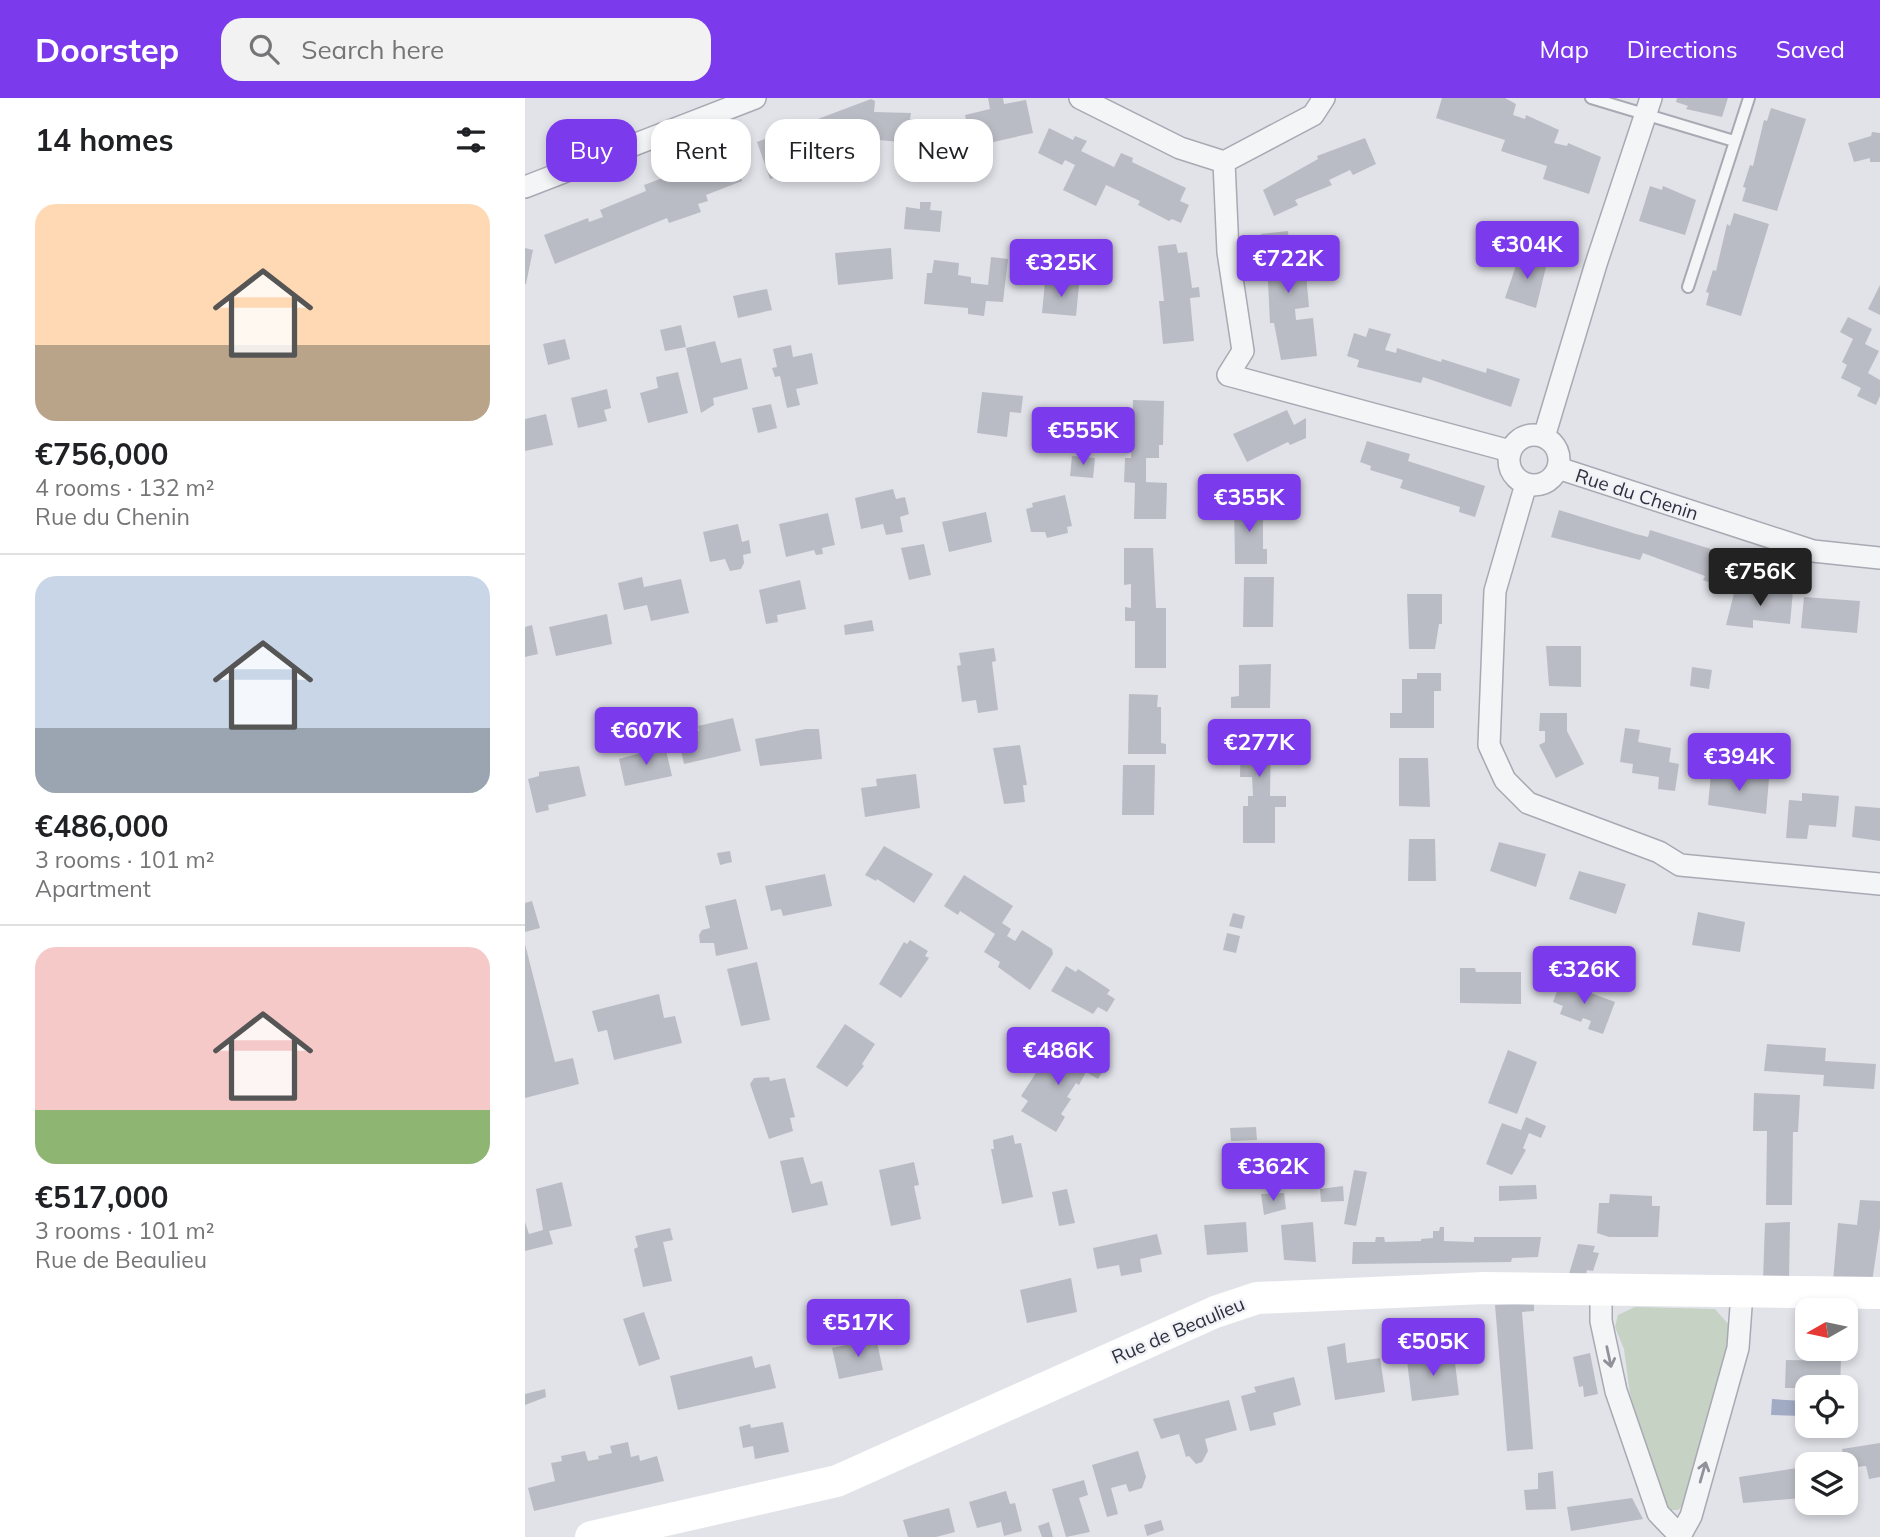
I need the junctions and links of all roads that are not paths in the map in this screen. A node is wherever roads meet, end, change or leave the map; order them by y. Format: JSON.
{"nodes":[{"id":1,"x":755,"y":98,"type":"edge"},
{"id":2,"x":1080,"y":98,"type":"edge"},
{"id":3,"x":1324,"y":98,"type":"edge"},
{"id":4,"x":1591,"y":98,"type":"edge"},
{"id":5,"x":1749,"y":98,"type":"edge"},
{"id":6,"x":1649,"y":106,"type":"edge"},
{"id":7,"x":1734,"y":141,"type":"junction"},
{"id":8,"x":1224,"y":162,"type":"junction"},
{"id":9,"x":525,"y":187,"type":"edge"},
{"id":10,"x":1688,"y":287,"type":"dead end"},
{"id":11,"x":1544,"y":436,"type":"junction"},
{"id":12,"x":1510,"y":451,"type":"junction"},
{"id":13,"x":1558,"y":468,"type":"junction"},
{"id":14,"x":1526,"y":484,"type":"junction"},
{"id":15,"x":1880,"y":558,"type":"edge"},
{"id":16,"x":1880,"y":884,"type":"edge"},
{"id":17,"x":1601,"y":1290,"type":"junction"},
{"id":18,"x":1742,"y":1293,"type":"junction"},
{"id":19,"x":1880,"y":1293,"type":"edge"},
{"id":20,"x":600,"y":1536,"type":"edge"},
{"id":21,"x":1680,"y":1536,"type":"edge"}],
"edges":[{"from":1,"to":9,"type":"street"},
{"from":2,"to":8,"type":"street"},
{"from":3,"to":8,"type":"street"},
{"from":4,"to":6,"type":"lane"},
{"from":5,"to":7,"type":"lane"},
{"from":6,"to":7,"type":"lane"},
{"from":6,"to":11,"type":"street"},
{"from":7,"to":10,"type":"lane"},
{"from":8,"to":12,"type":"street"},
{"from":11,"to":12,"type":"street"},
{"from":11,"to":13,"type":"street"},
{"from":12,"to":14,"type":"street"},
{"from":13,"to":14,"type":"street"},
{"from":13,"to":15,"type":"street","name":"Rue du Chenin"},
{"from":14,"to":16,"type":"street"},
{"from":17,"to":18,"type":"street","name":"Rue de Beaulieu"},
{"from":17,"to":20,"type":"street","name":"Rue de Beaulieu"},
{"from":17,"to":21,"type":"street","one_way":true},
{"from":18,"to":19,"type":"street","name":"Rue de Beaulieu"},
{"from":21,"to":18,"type":"street","one_way":true}]}
